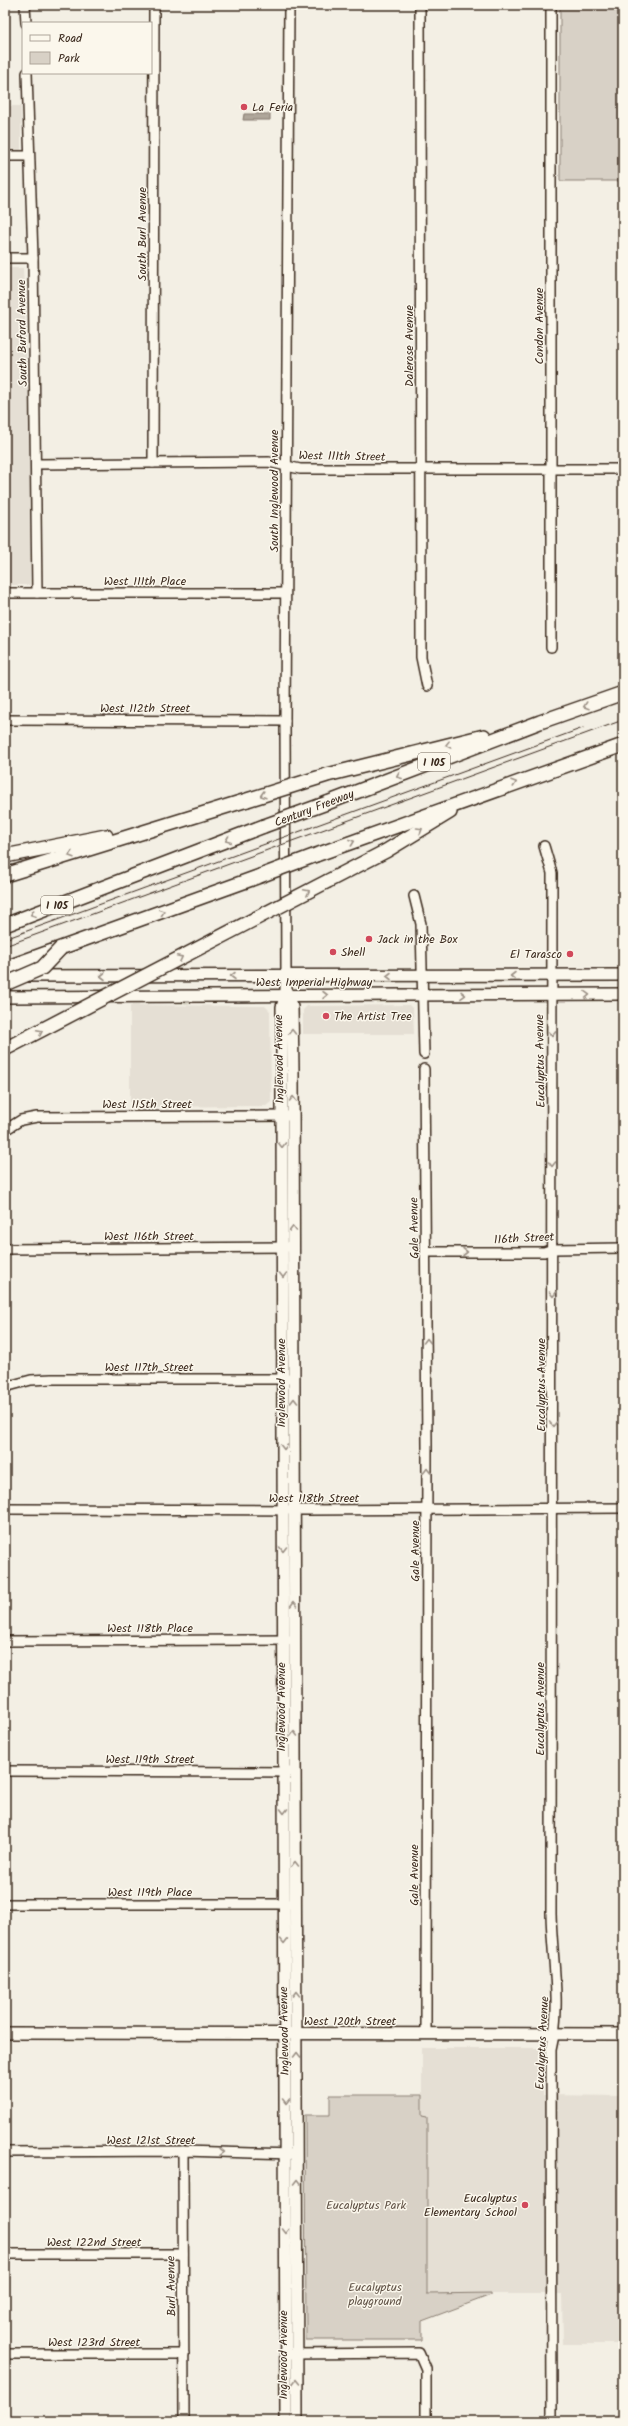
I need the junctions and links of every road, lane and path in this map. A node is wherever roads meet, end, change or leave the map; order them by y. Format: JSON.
{"nodes":[{"id":1,"x":25,"y":5,"type":"edge"},
{"id":2,"x":154,"y":5,"type":"edge"},
{"id":3,"x":289,"y":5,"type":"edge"},
{"id":4,"x":420,"y":5,"type":"edge"},
{"id":5,"x":551,"y":5,"type":"edge"},
{"id":6,"x":26,"y":22,"type":"edge"},
{"id":7,"x":27,"y":74,"type":"edge"},
{"id":8,"x":5,"y":156,"type":"edge"},
{"id":9,"x":29,"y":156,"type":"junction"},
{"id":10,"x":5,"y":258,"type":"edge"},
{"id":11,"x":33,"y":258,"type":"junction"},
{"id":12,"x":153,"y":463,"type":"junction"},
{"id":13,"x":36,"y":464,"type":"junction"},
{"id":14,"x":286,"y":466,"type":"junction"},
{"id":15,"x":420,"y":469,"type":"junction"},
{"id":16,"x":550,"y":469,"type":"junction"},
{"id":17,"x":623,"y":469,"type":"edge"},
{"id":18,"x":5,"y":593,"type":"edge"},
{"id":19,"x":37,"y":593,"type":"junction"},
{"id":20,"x":286,"y":593,"type":"junction"},
{"id":21,"x":551,"y":648,"type":"dead end"},
{"id":22,"x":427,"y":686,"type":"dead end"},
{"id":23,"x":623,"y":693,"type":"edge"},
{"id":24,"x":5,"y":720,"type":"edge"},
{"id":25,"x":285,"y":721,"type":"junction"},
{"id":26,"x":540,"y":722,"type":"junction"},
{"id":27,"x":623,"y":745,"type":"edge"},
{"id":28,"x":477,"y":796,"type":"junction"},
{"id":29,"x":175,"y":822,"type":"junction"},
{"id":30,"x":544,"y":846,"type":"dead end"},
{"id":31,"x":5,"y":856,"type":"edge"},
{"id":32,"x":5,"y":875,"type":"edge"},
{"id":33,"x":414,"y":896,"type":"dead end"},
{"id":34,"x":5,"y":925,"type":"edge"},
{"id":35,"x":62,"y":948,"type":"junction"},
{"id":36,"x":5,"y":968,"type":"edge"},
{"id":37,"x":623,"y":975,"type":"edge"},
{"id":38,"x":5,"y":976,"type":"edge"},
{"id":39,"x":286,"y":976,"type":"junction"},
{"id":40,"x":421,"y":976,"type":"junction"},
{"id":41,"x":552,"y":976,"type":"junction"},
{"id":42,"x":5,"y":984,"type":"edge"},
{"id":43,"x":424,"y":994,"type":"junction"},
{"id":44,"x":623,"y":994,"type":"edge"},
{"id":45,"x":286,"y":995,"type":"junction"},
{"id":46,"x":551,"y":995,"type":"junction"},
{"id":47,"x":5,"y":997,"type":"edge"},
{"id":48,"x":5,"y":1050,"type":"edge"},
{"id":49,"x":424,"y":1054,"type":"dead end"},
{"id":50,"x":424,"y":1069,"type":"dead end"},
{"id":51,"x":287,"y":1116,"type":"junction"},
{"id":52,"x":5,"y":1130,"type":"edge"},
{"id":53,"x":288,"y":1247,"type":"junction"},
{"id":54,"x":623,"y":1248,"type":"edge"},
{"id":55,"x":5,"y":1249,"type":"edge"},
{"id":56,"x":553,"y":1249,"type":"junction"},
{"id":57,"x":426,"y":1252,"type":"junction"},
{"id":58,"x":289,"y":1379,"type":"junction"},
{"id":59,"x":5,"y":1387,"type":"edge"},
{"id":60,"x":623,"y":1508,"type":"edge"},
{"id":61,"x":5,"y":1509,"type":"edge"},
{"id":62,"x":553,"y":1509,"type":"junction"},
{"id":63,"x":289,"y":1510,"type":"junction"},
{"id":64,"x":427,"y":1510,"type":"junction"},
{"id":65,"x":289,"y":1640,"type":"junction"},
{"id":66,"x":5,"y":1641,"type":"edge"},
{"id":67,"x":5,"y":1771,"type":"edge"},
{"id":68,"x":289,"y":1772,"type":"junction"},
{"id":69,"x":5,"y":1904,"type":"edge"},
{"id":70,"x":289,"y":1904,"type":"junction"},
{"id":71,"x":5,"y":2033,"type":"edge"},
{"id":72,"x":285,"y":2033,"type":"junction"},
{"id":73,"x":297,"y":2033,"type":"junction"},
{"id":74,"x":426,"y":2034,"type":"junction"},
{"id":75,"x":555,"y":2034,"type":"junction"},
{"id":76,"x":623,"y":2034,"type":"edge"},
{"id":77,"x":5,"y":2152,"type":"edge"},
{"id":78,"x":183,"y":2152,"type":"junction"},
{"id":79,"x":286,"y":2154,"type":"junction"},
{"id":80,"x":297,"y":2154,"type":"junction"},
{"id":81,"x":5,"y":2254,"type":"edge"},
{"id":82,"x":183,"y":2254,"type":"junction"},
{"id":83,"x":5,"y":2354,"type":"edge"},
{"id":84,"x":184,"y":2354,"type":"junction"},
{"id":85,"x":291,"y":2354,"type":"junction"},
{"id":86,"x":184,"y":2421,"type":"edge"},
{"id":87,"x":286,"y":2421,"type":"edge"},
{"id":88,"x":297,"y":2421,"type":"edge"},
{"id":89,"x":426,"y":2421,"type":"edge"},
{"id":90,"x":552,"y":2421,"type":"edge"}],
"edges":[{"from":1,"to":6,"type":"street"},
{"from":2,"to":12,"type":"street","name":"South Burl Avenue"},
{"from":3,"to":14,"type":"street","name":"South Inglewood Avenue"},
{"from":4,"to":15,"type":"street","name":"Dalerose Avenue"},
{"from":5,"to":16,"type":"street","name":"Condon Avenue"},
{"from":7,"to":9,"type":"street","name":"South Buford Avenue"},
{"from":8,"to":9,"type":"street"},
{"from":9,"to":11,"type":"street","name":"South Buford Avenue"},
{"from":10,"to":11,"type":"street"},
{"from":11,"to":13,"type":"street","name":"South Buford Avenue"},
{"from":12,"to":13,"type":"street","name":"West 111th Street"},
{"from":12,"to":14,"type":"street","name":"West 111th Street"},
{"from":13,"to":19,"type":"street","name":"South Buford Avenue"},
{"from":14,"to":15,"type":"street","name":"West 111th Street"},
{"from":14,"to":20,"type":"street","name":"South Inglewood Avenue"},
{"from":15,"to":16,"type":"street","name":"West 111th Street"},
{"from":15,"to":22,"type":"street","name":"Dalerose Avenue"},
{"from":16,"to":17,"type":"street","name":"West 111th Street"},
{"from":16,"to":21,"type":"street","name":"Condon Avenue"},
{"from":18,"to":19,"type":"street","name":"West 111th Place"},
{"from":19,"to":20,"type":"street","name":"West 111th Place"},
{"from":20,"to":25,"type":"street","name":"South Inglewood Avenue"},
{"from":23,"to":26,"type":"highway","name":"Century Freeway","number":"I 105","one_way":true},
{"from":24,"to":25,"type":"street","name":"West 112th Street"},
{"from":25,"to":39,"type":"street","name":"South Inglewood Avenue"},
{"from":26,"to":29,"type":"highway","one_way":true,"bridge":true},
{"from":26,"to":34,"type":"highway","name":"Century Freeway","number":"I 105","one_way":true,"bridge":true},
{"from":28,"to":27,"type":"highway","one_way":true},
{"from":35,"to":28,"type":"highway","one_way":true,"bridge":true},
{"from":48,"to":28,"type":"highway","one_way":true,"bridge":true},
{"from":29,"to":31,"type":"highway"},
{"from":29,"to":32,"type":"highway","one_way":true},
{"from":30,"to":41,"type":"street"},
{"from":33,"to":40,"type":"street"},
{"from":35,"to":36,"type":"highway"},
{"from":35,"to":42,"type":"highway","bridge":true},
{"from":37,"to":41,"type":"main road","name":"West Imperial Highway"},
{"from":39,"to":38,"type":"main road","name":"West Imperial Highway","one_way":true},
{"from":40,"to":39,"type":"main road","name":"West Imperial Highway","one_way":true},
{"from":39,"to":45,"type":"main road","name":"Inglewood Avenue"},
{"from":41,"to":40,"type":"main road","name":"West Imperial Highway","one_way":true},
{"from":40,"to":43,"type":"street"},
{"from":41,"to":46,"type":"street"},
{"from":45,"to":43,"type":"main road","name":"West Imperial Highway","one_way":true},
{"from":43,"to":46,"type":"main road","name":"West Imperial Highway","one_way":true},
{"from":43,"to":49,"type":"street"},
{"from":46,"to":44,"type":"main road","name":"West Imperial Highway","one_way":true},
{"from":45,"to":47,"type":"main road","name":"West Imperial Highway"},
{"from":45,"to":51,"type":"main road","name":"Inglewood Avenue"},
{"from":46,"to":56,"type":"street","name":"Eucalyptus Avenue","one_way":true},
{"from":50,"to":57,"type":"street","name":"Gale Avenue"},
{"from":51,"to":52,"type":"street","name":"West 115th Street"},
{"from":51,"to":53,"type":"main road","name":"Inglewood Avenue"},
{"from":53,"to":55,"type":"street","name":"West 116th Street"},
{"from":53,"to":58,"type":"main road","name":"Inglewood Avenue"},
{"from":54,"to":56,"type":"street","name":"116th Street"},
{"from":57,"to":56,"type":"street","name":"116th Street","one_way":true},
{"from":56,"to":62,"type":"street","name":"Eucalyptus Avenue","one_way":true},
{"from":64,"to":57,"type":"street","name":"Gale Avenue","one_way":true},
{"from":58,"to":59,"type":"street","name":"West 117th Street"},
{"from":58,"to":63,"type":"main road","name":"Inglewood Avenue"},
{"from":60,"to":62,"type":"street","name":"West 118th Street"},
{"from":61,"to":63,"type":"street","name":"West 118th Street"},
{"from":62,"to":64,"type":"street","name":"West 118th Street"},
{"from":62,"to":75,"type":"street","name":"Eucalyptus Avenue"},
{"from":63,"to":64,"type":"street","name":"West 118th Street"},
{"from":63,"to":65,"type":"main road","name":"Inglewood Avenue"},
{"from":64,"to":74,"type":"street","name":"Gale Avenue"},
{"from":65,"to":66,"type":"street","name":"West 118th Place"},
{"from":65,"to":68,"type":"main road","name":"Inglewood Avenue"},
{"from":67,"to":68,"type":"street","name":"West 119th Street"},
{"from":68,"to":70,"type":"main road","name":"Inglewood Avenue"},
{"from":69,"to":70,"type":"street","name":"West 119th Place"},
{"from":70,"to":72,"type":"main road","name":"Inglewood Avenue","one_way":true},
{"from":73,"to":70,"type":"main road","name":"Inglewood Avenue","one_way":true},
{"from":71,"to":72,"type":"main road","name":"West 120th Street"},
{"from":72,"to":73,"type":"main road","name":"West 120th Street"},
{"from":72,"to":79,"type":"main road","name":"Inglewood Avenue","one_way":true},
{"from":73,"to":74,"type":"main road","name":"West 120th Street"},
{"from":80,"to":73,"type":"main road","name":"Inglewood Avenue","one_way":true},
{"from":74,"to":75,"type":"main road","name":"West 120th Street"},
{"from":75,"to":76,"type":"main road","name":"West 120th Street"},
{"from":75,"to":90,"type":"street","name":"Eucalyptus Avenue"},
{"from":77,"to":78,"type":"street","name":"West 121st Street"},
{"from":78,"to":79,"type":"street","name":"West 121st Street","one_way":true},
{"from":78,"to":82,"type":"street","name":"Burl Avenue"},
{"from":79,"to":80,"type":"street","name":"West 121st Street"},
{"from":79,"to":85,"type":"main road","name":"Inglewood Avenue","one_way":true},
{"from":85,"to":80,"type":"main road","name":"Inglewood Avenue","one_way":true},
{"from":81,"to":82,"type":"street","name":"West 122nd Street"},
{"from":82,"to":84,"type":"street","name":"Burl Avenue"},
{"from":83,"to":84,"type":"street","name":"West 123rd Street"},
{"from":84,"to":86,"type":"street","name":"Burl Avenue"},
{"from":85,"to":87,"type":"main road","name":"Inglewood Avenue"},
{"from":88,"to":85,"type":"main road","name":"Inglewood Avenue","one_way":true},
{"from":85,"to":89,"type":"street"}]}
